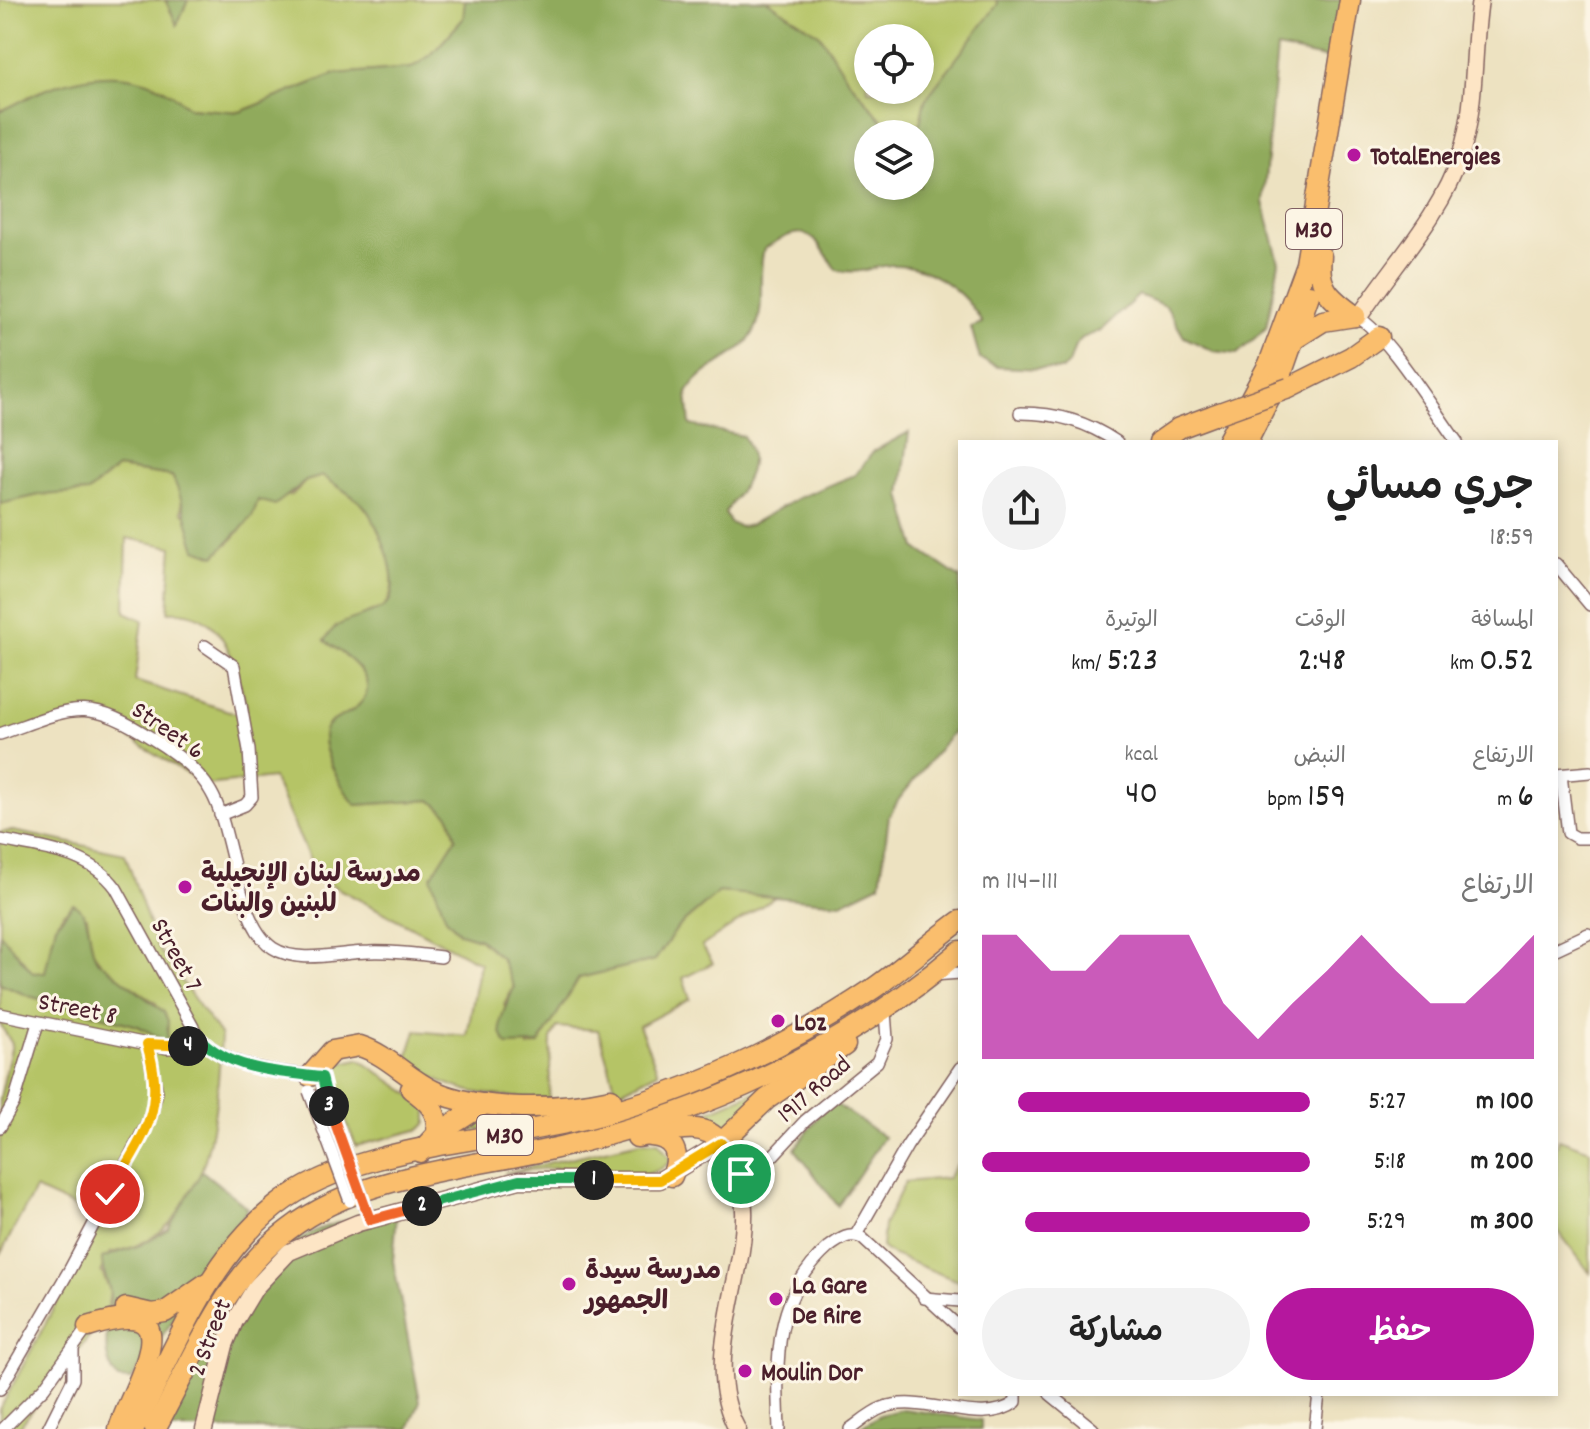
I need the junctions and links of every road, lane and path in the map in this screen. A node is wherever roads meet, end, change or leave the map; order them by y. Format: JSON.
{"nodes":[{"id":1,"x":1350,"y":0,"type":"edge"},
{"id":2,"x":1362,"y":0,"type":"edge"},
{"id":3,"x":1480,"y":0,"type":"edge"},
{"id":4,"x":1321,"y":256,"type":"junction"},
{"id":5,"x":1357,"y":316,"type":"junction"},
{"id":6,"x":1379,"y":337,"type":"junction"},
{"id":7,"x":1296,"y":338,"type":"junction"},
{"id":8,"x":1020,"y":413,"type":"dead end"},
{"id":9,"x":1114,"y":440,"type":"edge"},
{"id":10,"x":1162,"y":440,"type":"edge"},
{"id":11,"x":1228,"y":440,"type":"edge"},
{"id":12,"x":1248,"y":440,"type":"edge"},
{"id":13,"x":1456,"y":440,"type":"edge"},
{"id":14,"x":1558,"y":566,"type":"edge"},
{"id":15,"x":1590,"y":605,"type":"edge"},
{"id":16,"x":205,"y":646,"type":"dead end"},
{"id":17,"x":0,"y":734,"type":"edge"},
{"id":18,"x":1590,"y":772,"type":"edge"},
{"id":19,"x":1558,"y":775,"type":"edge"},
{"id":20,"x":220,"y":815,"type":"junction"},
{"id":21,"x":1590,"y":838,"type":"edge"},
{"id":22,"x":0,"y":840,"type":"edge"},
{"id":23,"x":958,"y":922,"type":"edge"},
{"id":24,"x":1588,"y":934,"type":"edge"},
{"id":25,"x":1558,"y":948,"type":"edge"},
{"id":26,"x":958,"y":953,"type":"edge"},
{"id":27,"x":441,"y":957,"type":"dead end"},
{"id":28,"x":958,"y":973,"type":"edge"},
{"id":29,"x":932,"y":975,"type":"junction"},
{"id":30,"x":0,"y":1014,"type":"edge"},
{"id":31,"x":876,"y":1018,"type":"junction"},
{"id":32,"x":38,"y":1023,"type":"junction"},
{"id":33,"x":199,"y":1038,"type":"junction"},
{"id":34,"x":147,"y":1044,"type":"junction"},
{"id":35,"x":958,"y":1071,"type":"edge"},
{"id":36,"x":716,"y":1075,"type":"junction"},
{"id":37,"x":316,"y":1083,"type":"junction"},
{"id":38,"x":484,"y":1104,"type":"junction"},
{"id":39,"x":0,"y":1127,"type":"edge"},
{"id":40,"x":437,"y":1134,"type":"junction"},
{"id":41,"x":647,"y":1136,"type":"junction"},
{"id":42,"x":721,"y":1143,"type":"junction"},
{"id":43,"x":566,"y":1146,"type":"junction"},
{"id":44,"x":420,"y":1152,"type":"junction"},
{"id":45,"x":672,"y":1176,"type":"junction"},
{"id":46,"x":744,"y":1187,"type":"junction"},
{"id":47,"x":364,"y":1221,"type":"junction"},
{"id":48,"x":856,"y":1235,"type":"junction"},
{"id":49,"x":214,"y":1278,"type":"junction"},
{"id":50,"x":924,"y":1297,"type":"junction"},
{"id":51,"x":958,"y":1301,"type":"edge"},
{"id":52,"x":958,"y":1326,"type":"edge"},
{"id":53,"x":88,"y":1327,"type":"junction"},
{"id":54,"x":73,"y":1347,"type":"junction"},
{"id":55,"x":0,"y":1389,"type":"edge"},
{"id":56,"x":1016,"y":1396,"type":"edge"},
{"id":57,"x":1052,"y":1396,"type":"edge"},
{"id":58,"x":1319,"y":1396,"type":"edge"},
{"id":59,"x":3,"y":1429,"type":"edge"},
{"id":60,"x":48,"y":1429,"type":"edge"},
{"id":61,"x":119,"y":1429,"type":"edge"},
{"id":62,"x":134,"y":1429,"type":"edge"},
{"id":63,"x":155,"y":1429,"type":"edge"},
{"id":64,"x":204,"y":1429,"type":"edge"},
{"id":65,"x":737,"y":1429,"type":"edge"},
{"id":66,"x":779,"y":1429,"type":"edge"},
{"id":67,"x":850,"y":1429,"type":"edge"},
{"id":68,"x":1093,"y":1429,"type":"edge"},
{"id":69,"x":1315,"y":1429,"type":"edge"}],
"edges":[{"from":1,"to":11,"type":"highway","number":"M30"},
{"from":2,"to":4,"type":"highway","number":"M30"},
{"from":3,"to":5,"type":"main road"},
{"from":4,"to":5,"type":"highway"},
{"from":4,"to":7,"type":"highway","number":"M30"},
{"from":5,"to":6,"type":"street"},
{"from":5,"to":7,"type":"highway"},
{"from":6,"to":10,"type":"highway","bridge":true},
{"from":6,"to":13,"type":"street"},
{"from":7,"to":12,"type":"highway","number":"M30"},
{"from":8,"to":9,"type":"street"},
{"from":14,"to":15,"type":"street"},
{"from":16,"to":20,"type":"street"},
{"from":17,"to":20,"type":"street","name":"Street 6"},
{"from":18,"to":19,"type":"street"},
{"from":19,"to":21,"type":"street"},
{"from":20,"to":27,"type":"street","name":"Street 6"},
{"from":22,"to":33,"type":"street","name":"Street 7"},
{"from":23,"to":36,"type":"highway","number":"M30"},
{"from":24,"to":25,"type":"street"},
{"from":26,"to":29,"type":"highway","number":"M30"},
{"from":28,"to":29,"type":"street"},
{"from":29,"to":31,"type":"highway","number":"M30"},
{"from":30,"to":32,"type":"street","name":"Street 8"},
{"from":31,"to":42,"type":"highway"},
{"from":31,"to":43,"type":"highway","number":"M30"},
{"from":31,"to":46,"type":"street","name":"1917 Road"},
{"from":32,"to":34,"type":"street","name":"Street 8"},
{"from":32,"to":39,"type":"street"},
{"from":33,"to":34,"type":"street","name":"Street 8"},
{"from":33,"to":37,"type":"street","name":"Street 7"},
{"from":34,"to":55,"type":"street","name":"Street 8"},
{"from":35,"to":48,"type":"street"},
{"from":36,"to":38,"type":"highway"},
{"from":36,"to":44,"type":"highway","number":"M30"},
{"from":37,"to":38,"type":"highway"},
{"from":37,"to":40,"type":"highway"},
{"from":37,"to":47,"type":"street","bridge":true},
{"from":38,"to":40,"type":"highway"},
{"from":40,"to":44,"type":"highway"},
{"from":41,"to":42,"type":"highway"},
{"from":41,"to":43,"type":"highway"},
{"from":41,"to":45,"type":"highway"},
{"from":42,"to":45,"type":"main road","name":"2 Street"},
{"from":42,"to":46,"type":"main road"},
{"from":43,"to":63,"type":"highway","number":"M30"},
{"from":44,"to":49,"type":"highway","number":"M30"},
{"from":45,"to":47,"type":"main road","name":"2 Street"},
{"from":46,"to":65,"type":"main road"},
{"from":47,"to":64,"type":"main road","name":"2 Street"},
{"from":48,"to":50,"type":"street"},
{"from":48,"to":66,"type":"street"},
{"from":49,"to":53,"type":"highway"},
{"from":49,"to":62,"type":"highway","number":"M30"},
{"from":50,"to":51,"type":"street"},
{"from":50,"to":52,"type":"street"},
{"from":53,"to":54,"type":"street"},
{"from":53,"to":61,"type":"highway"},
{"from":54,"to":59,"type":"street"},
{"from":54,"to":60,"type":"street"},
{"from":56,"to":67,"type":"street"},
{"from":57,"to":68,"type":"street"},
{"from":58,"to":69,"type":"street"}]}
